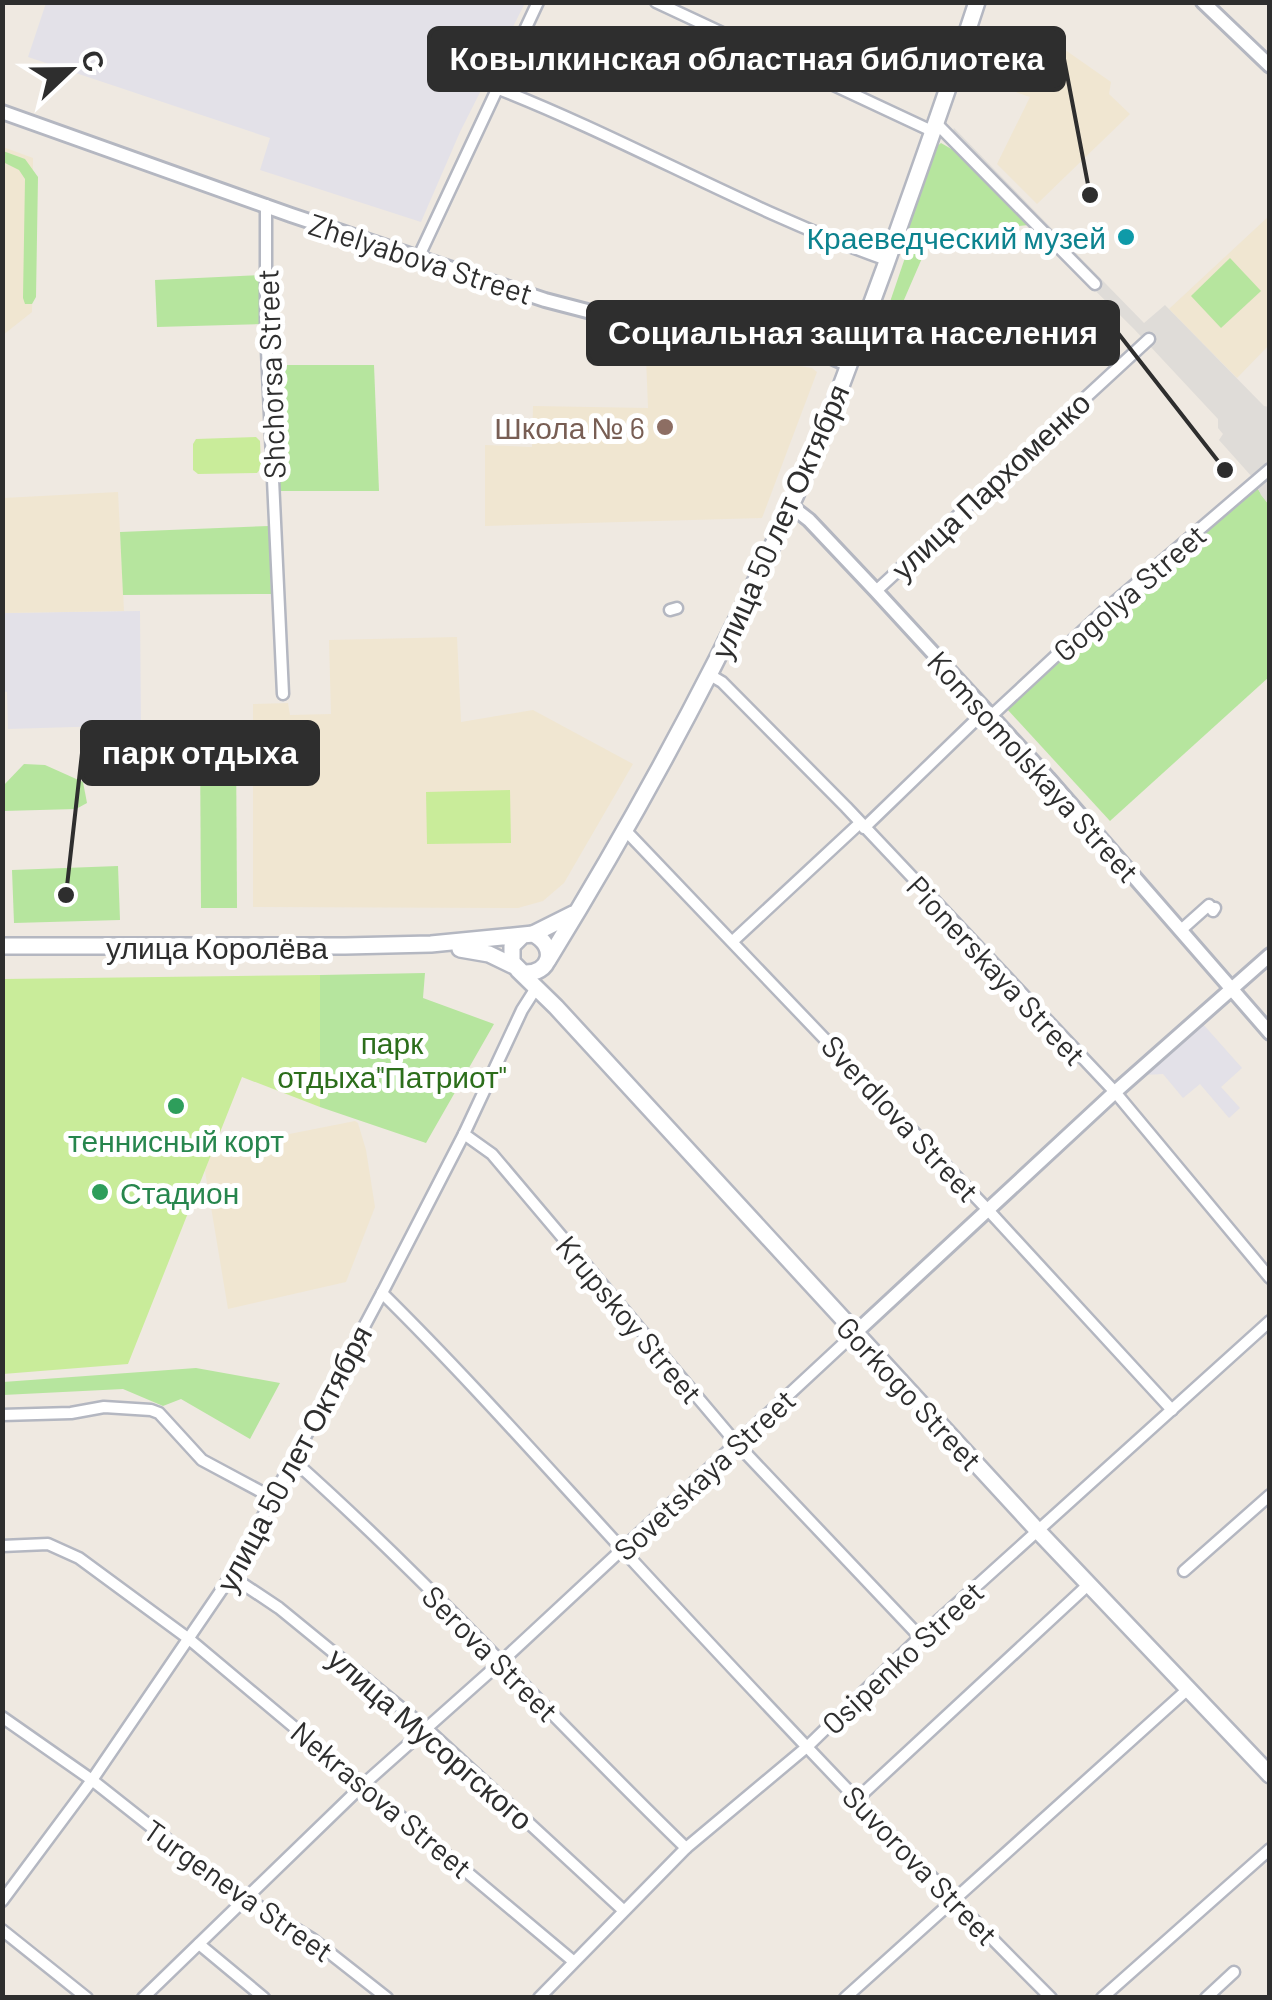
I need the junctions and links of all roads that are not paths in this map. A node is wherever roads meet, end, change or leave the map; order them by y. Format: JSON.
{"nodes":[{"id":1,"x":538,"y":2,"type":"edge"},
{"id":2,"x":656,"y":2,"type":"edge"},
{"id":3,"x":977,"y":2,"type":"edge"},
{"id":4,"x":1203,"y":2,"type":"edge"},
{"id":5,"x":1270,"y":66,"type":"edge"},
{"id":6,"x":499,"y":89,"type":"junction"},
{"id":7,"x":2,"y":112,"type":"edge"},
{"id":8,"x":936,"y":128,"type":"junction"},
{"id":9,"x":266,"y":206,"type":"junction"},
{"id":10,"x":419,"y":256,"type":"junction"},
{"id":11,"x":887,"y":260,"type":"junction"},
{"id":12,"x":1095,"y":284,"type":"dead end"},
{"id":13,"x":1149,"y":339,"type":"dead end"},
{"id":14,"x":849,"y":365,"type":"junction"},
{"id":15,"x":1270,"y":468,"type":"edge"},
{"id":16,"x":791,"y":506,"type":"junction"},
{"id":17,"x":876,"y":591,"type":"junction"},
{"id":18,"x":710,"y":675,"type":"junction"},
{"id":19,"x":282,"y":694,"type":"dead end"},
{"id":20,"x":988,"y":714,"type":"junction"},
{"id":21,"x":862,"y":825,"type":"junction"},
{"id":22,"x":626,"y":830,"type":"junction"},
{"id":23,"x":580,"y":908,"type":"junction"},
{"id":24,"x":1215,"y":908,"type":"dead end"},
{"id":25,"x":1181,"y":930,"type":"junction"},
{"id":26,"x":527,"y":935,"type":"junction"},
{"id":27,"x":733,"y":941,"type":"junction"},
{"id":28,"x":431,"y":944,"type":"junction"},
{"id":29,"x":2,"y":946,"type":"edge"},
{"id":30,"x":1270,"y":956,"type":"edge"},
{"id":31,"x":547,"y":962,"type":"junction"},
{"id":32,"x":516,"y":968,"type":"junction"},
{"id":33,"x":536,"y":988,"type":"junction"},
{"id":34,"x":1231,"y":989,"type":"junction"},
{"id":35,"x":556,"y":1007,"type":"junction"},
{"id":36,"x":1270,"y":1033,"type":"edge"},
{"id":37,"x":1115,"y":1092,"type":"junction"},
{"id":38,"x":464,"y":1134,"type":"junction"},
{"id":39,"x":989,"y":1211,"type":"junction"},
{"id":40,"x":1270,"y":1278,"type":"edge"},
{"id":41,"x":382,"y":1293,"type":"junction"},
{"id":42,"x":1270,"y":1320,"type":"edge"},
{"id":43,"x":855,"y":1333,"type":"junction"},
{"id":44,"x":1172,"y":1410,"type":"junction"},
{"id":45,"x":2,"y":1415,"type":"edge"},
{"id":46,"x":737,"y":1444,"type":"junction"},
{"id":47,"x":294,"y":1461,"type":"junction"},
{"id":48,"x":1270,"y":1495,"type":"edge"},
{"id":49,"x":274,"y":1498,"type":"junction"},
{"id":50,"x":1038,"y":1530,"type":"junction"},
{"id":51,"x":2,"y":1546,"type":"edge"},
{"id":52,"x":622,"y":1550,"type":"junction"},
{"id":53,"x":1184,"y":1570,"type":"dead end"},
{"id":54,"x":232,"y":1576,"type":"junction"},
{"id":55,"x":1089,"y":1584,"type":"junction"},
{"id":56,"x":920,"y":1637,"type":"junction"},
{"id":57,"x":189,"y":1639,"type":"junction"},
{"id":58,"x":502,"y":1660,"type":"junction"},
{"id":59,"x":1188,"y":1689,"type":"junction"},
{"id":60,"x":2,"y":1717,"type":"edge"},
{"id":61,"x":427,"y":1729,"type":"junction"},
{"id":62,"x":808,"y":1746,"type":"junction"},
{"id":63,"x":1270,"y":1775,"type":"edge"},
{"id":64,"x":92,"y":1780,"type":"junction"},
{"id":65,"x":364,"y":1783,"type":"junction"},
{"id":66,"x":857,"y":1799,"type":"junction"},
{"id":67,"x":686,"y":1848,"type":"junction"},
{"id":68,"x":1270,"y":1849,"type":"edge"},
{"id":69,"x":248,"y":1898,"type":"junction"},
{"id":70,"x":954,"y":1899,"type":"junction"},
{"id":71,"x":2,"y":1900,"type":"edge"},
{"id":72,"x":623,"y":1910,"type":"junction"},
{"id":73,"x":2,"y":1930,"type":"edge"},
{"id":74,"x":199,"y":1944,"type":"junction"},
{"id":75,"x":573,"y":1961,"type":"junction"},
{"id":76,"x":1234,"y":1972,"type":"dead end"},
{"id":77,"x":87,"y":1998,"type":"edge"},
{"id":78,"x":144,"y":1998,"type":"edge"},
{"id":79,"x":264,"y":1998,"type":"edge"},
{"id":80,"x":388,"y":1998,"type":"edge"},
{"id":81,"x":539,"y":1998,"type":"edge"},
{"id":82,"x":845,"y":1998,"type":"edge"},
{"id":83,"x":1051,"y":1998,"type":"edge"},
{"id":84,"x":1102,"y":1998,"type":"edge"},
{"id":85,"x":1206,"y":1998,"type":"edge"}],
"edges":[{"from":1,"to":6,"type":"street"},
{"from":2,"to":8,"type":"street"},
{"from":3,"to":8,"type":"main road","name":"улица 50 лет Октября"},
{"from":4,"to":5,"type":"street"},
{"from":6,"to":10,"type":"street"},
{"from":6,"to":11,"type":"street"},
{"from":7,"to":9,"type":"street","name":"Zhelyabova Street"},
{"from":8,"to":11,"type":"main road","name":"улица 50 лет Октября"},
{"from":8,"to":12,"type":"street"},
{"from":9,"to":10,"type":"street","name":"Zhelyabova Street"},
{"from":9,"to":19,"type":"street","name":"Shchorsa Street"},
{"from":10,"to":14,"type":"street","name":"Zhelyabova Street"},
{"from":11,"to":14,"type":"main road","name":"улица 50 лет Октября"},
{"from":13,"to":17,"type":"street","name":"улица Пархоменко"},
{"from":14,"to":16,"type":"main road","name":"улица 50 лет Октября"},
{"from":15,"to":20,"type":"street","name":"Gogolya Street"},
{"from":16,"to":17,"type":"street","name":"Komsomolskaya Street"},
{"from":16,"to":18,"type":"main road","name":"улица 50 лет Октября"},
{"from":17,"to":20,"type":"street","name":"Komsomolskaya Street"},
{"from":18,"to":21,"type":"street","name":"Pionerskaya Street"},
{"from":18,"to":22,"type":"main road","name":"улица 50 лет Октября"},
{"from":20,"to":21,"type":"street","name":"Gogolya Street"},
{"from":20,"to":25,"type":"street","name":"Komsomolskaya Street"},
{"from":21,"to":27,"type":"street","name":"Gogolya Street"},
{"from":21,"to":37,"type":"street","name":"Pionerskaya Street"},
{"from":22,"to":23,"type":"main road","name":"улица 50 лет Октября"},
{"from":22,"to":27,"type":"street","name":"Sverdlova Street"},
{"from":23,"to":26,"type":"main road"},
{"from":23,"to":31,"type":"main road","name":"улица 50 лет Октября"},
{"from":24,"to":25,"type":"street"},
{"from":25,"to":34,"type":"street","name":"Komsomolskaya Street"},
{"from":26,"to":28,"type":"main road","name":"улица Королёва"},
{"from":26,"to":31,"type":"main road"},
{"from":26,"to":32,"type":"main road"},
{"from":27,"to":39,"type":"street","name":"Sverdlova Street"},
{"from":28,"to":29,"type":"main road","name":"улица Королёва"},
{"from":28,"to":32,"type":"main road","name":"улица Королёва"},
{"from":30,"to":34,"type":"street","name":"Sovetskaya Street"},
{"from":31,"to":32,"type":"main road"},
{"from":31,"to":35,"type":"main road","name":"Gorkogo Street"},
{"from":32,"to":33,"type":"main road","name":"Gorkogo Street"},
{"from":33,"to":35,"type":"main road","name":"Gorkogo Street"},
{"from":33,"to":38,"type":"street","name":"улица 50 лет Октября"},
{"from":34,"to":36,"type":"street","name":"Komsomolskaya Street"},
{"from":34,"to":37,"type":"street","name":"Sovetskaya Street"},
{"from":35,"to":43,"type":"main road","name":"Gorkogo Street"},
{"from":37,"to":39,"type":"street","name":"Sovetskaya Street"},
{"from":37,"to":40,"type":"street","name":"Pionerskaya Street"},
{"from":38,"to":41,"type":"street","name":"улица 50 лет Октября"},
{"from":38,"to":46,"type":"street","name":"Krupskoy Street"},
{"from":39,"to":43,"type":"street","name":"Sovetskaya Street"},
{"from":39,"to":44,"type":"street","name":"Sverdlova Street"},
{"from":41,"to":47,"type":"street","name":"улица 50 лет Октября"},
{"from":41,"to":52,"type":"street","name":"Suvorova Street"},
{"from":42,"to":44,"type":"street","name":"Osipenko Street"},
{"from":43,"to":46,"type":"street","name":"Sovetskaya Street"},
{"from":43,"to":50,"type":"main road","name":"Gorkogo Street"},
{"from":44,"to":50,"type":"street","name":"Osipenko Street"},
{"from":45,"to":49,"type":"street"},
{"from":46,"to":52,"type":"street","name":"Sovetskaya Street"},
{"from":46,"to":56,"type":"street","name":"Krupskoy Street"},
{"from":47,"to":49,"type":"street","name":"улица 50 лет Октября"},
{"from":47,"to":58,"type":"street","name":"Serova Street"},
{"from":48,"to":53,"type":"street"},
{"from":49,"to":54,"type":"street","name":"улица 50 лет Октября"},
{"from":50,"to":55,"type":"main road","name":"Gorkogo Street"},
{"from":50,"to":56,"type":"street","name":"Osipenko Street"},
{"from":51,"to":57,"type":"street","name":"Nekrasova Street"},
{"from":52,"to":58,"type":"street","name":"Sovetskaya Street"},
{"from":52,"to":62,"type":"street","name":"Suvorova Street"},
{"from":54,"to":57,"type":"street","name":"улица 50 лет Октября"},
{"from":54,"to":61,"type":"street","name":"улица Мусоргского"},
{"from":55,"to":59,"type":"main road","name":"Gorkogo Street"},
{"from":55,"to":66,"type":"street"},
{"from":56,"to":62,"type":"street","name":"Osipenko Street"},
{"from":57,"to":64,"type":"street","name":"улица 50 лет Октября"},
{"from":57,"to":65,"type":"street","name":"Nekrasova Street"},
{"from":58,"to":61,"type":"street","name":"Sovetskaya Street"},
{"from":58,"to":67,"type":"street","name":"Serova Street"},
{"from":59,"to":63,"type":"main road","name":"Gorkogo Street"},
{"from":59,"to":70,"type":"street"},
{"from":60,"to":64,"type":"street","name":"Turgeneva Street"},
{"from":61,"to":65,"type":"street","name":"Sovetskaya Street"},
{"from":61,"to":72,"type":"street","name":"улица Мусоргского"},
{"from":62,"to":66,"type":"street","name":"Suvorova Street"},
{"from":62,"to":67,"type":"street","name":"Osipenko Street"},
{"from":64,"to":69,"type":"street","name":"Turgeneva Street"},
{"from":64,"to":71,"type":"street","name":"улица 50 лет Октября"},
{"from":65,"to":69,"type":"street","name":"Sovetskaya Street"},
{"from":65,"to":75,"type":"street","name":"Nekrasova Street"},
{"from":66,"to":70,"type":"street","name":"Suvorova Street"},
{"from":67,"to":72,"type":"street","name":"Osipenko Street"},
{"from":68,"to":84,"type":"street"},
{"from":69,"to":74,"type":"street","name":"Sovetskaya Street"},
{"from":69,"to":80,"type":"street","name":"Turgeneva Street"},
{"from":70,"to":82,"type":"street"},
{"from":70,"to":83,"type":"street","name":"Suvorova Street"},
{"from":72,"to":75,"type":"street","name":"Osipenko Street"},
{"from":73,"to":77,"type":"street"},
{"from":74,"to":78,"type":"street","name":"Sovetskaya Street"},
{"from":74,"to":79,"type":"street"},
{"from":75,"to":81,"type":"street","name":"Osipenko Street"},
{"from":76,"to":85,"type":"street"}]}
